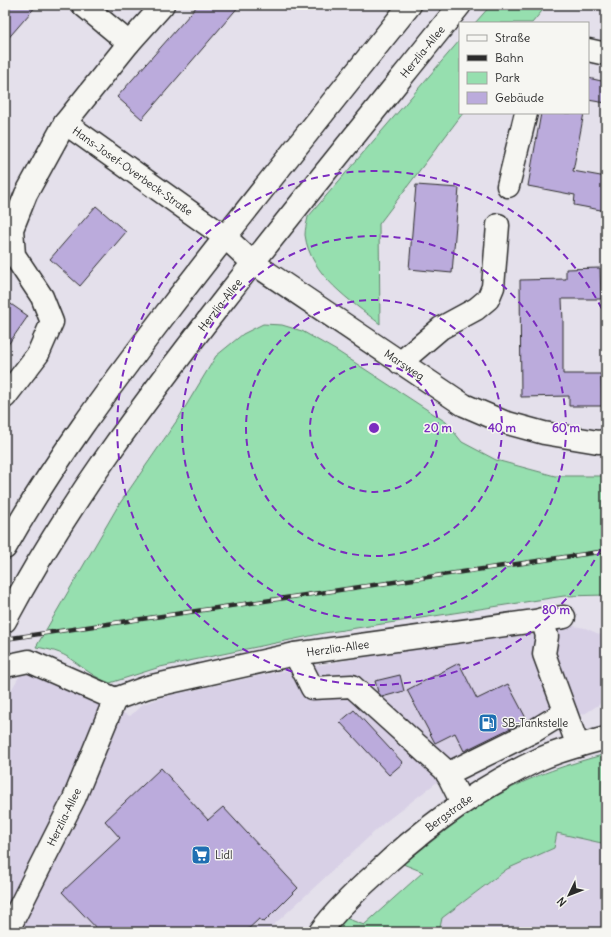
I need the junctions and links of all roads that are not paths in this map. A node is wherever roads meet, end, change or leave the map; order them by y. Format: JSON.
{"nodes":[{"id":1,"x":83,"y":5,"type":"edge"},
{"id":2,"x":163,"y":5,"type":"edge"},
{"id":3,"x":410,"y":5,"type":"edge"},
{"id":4,"x":460,"y":5,"type":"edge"},
{"id":5,"x":129,"y":43,"type":"junction"},
{"id":6,"x":589,"y":50,"type":"edge"},
{"id":7,"x":606,"y":54,"type":"edge"},
{"id":8,"x":526,"y":114,"type":"edge"},
{"id":9,"x":65,"y":123,"type":"junction"},
{"id":10,"x":508,"y":186,"type":"dead end"},
{"id":11,"x":498,"y":225,"type":"dead end"},
{"id":12,"x":225,"y":237,"type":"junction"},
{"id":13,"x":253,"y":262,"type":"junction"},
{"id":14,"x":400,"y":363,"type":"junction"},
{"id":15,"x":5,"y":397,"type":"edge"},
{"id":16,"x":606,"y":441,"type":"edge"},
{"id":17,"x":5,"y":548,"type":"edge"},
{"id":18,"x":564,"y":617,"type":"dead end"},
{"id":19,"x":542,"y":619,"type":"junction"},
{"id":20,"x":5,"y":621,"type":"edge"},
{"id":21,"x":295,"y":654,"type":"junction"},
{"id":22,"x":5,"y":666,"type":"edge"},
{"id":23,"x":116,"y":698,"type":"junction"},
{"id":24,"x":565,"y":712,"type":"junction"},
{"id":25,"x":606,"y":738,"type":"edge"},
{"id":26,"x":578,"y":746,"type":"junction"},
{"id":27,"x":447,"y":774,"type":"junction"},
{"id":28,"x":462,"y":803,"type":"junction"},
{"id":29,"x":7,"y":932,"type":"edge"},
{"id":30,"x":320,"y":932,"type":"edge"}],
"edges":[{"from":1,"to":5,"type":"street"},
{"from":2,"to":5,"type":"street","name":"Hans-Josef-Overbeck-Straße"},
{"from":3,"to":12,"type":"street"},
{"from":4,"to":13,"type":"street","name":"Herzlia-Allee"},
{"from":5,"to":9,"type":"street","name":"Hans-Josef-Overbeck-Straße"},
{"from":6,"to":7,"type":"street"},
{"from":8,"to":10,"type":"street"},
{"from":9,"to":12,"type":"street","name":"Hans-Josef-Overbeck-Straße"},
{"from":9,"to":15,"type":"street"},
{"from":11,"to":14,"type":"street"},
{"from":12,"to":13,"type":"street","name":"Marsweg"},
{"from":12,"to":17,"type":"street"},
{"from":13,"to":14,"type":"street","name":"Marsweg"},
{"from":13,"to":20,"type":"street","name":"Herzlia-Allee"},
{"from":14,"to":16,"type":"street","name":"Marsweg"},
{"from":18,"to":19,"type":"street","name":"Herzlia-Allee"},
{"from":19,"to":21,"type":"street","name":"Herzlia-Allee"},
{"from":19,"to":24,"type":"street"},
{"from":21,"to":23,"type":"street","name":"Herzlia-Allee"},
{"from":21,"to":27,"type":"street"},
{"from":22,"to":23,"type":"street"},
{"from":23,"to":29,"type":"street","name":"Herzlia-Allee"},
{"from":24,"to":26,"type":"street"},
{"from":24,"to":27,"type":"street"},
{"from":25,"to":26,"type":"street","name":"Bergstraße"},
{"from":26,"to":28,"type":"street","name":"Bergstraße"},
{"from":27,"to":28,"type":"street"},
{"from":28,"to":30,"type":"street","name":"Bergstraße"}]}
